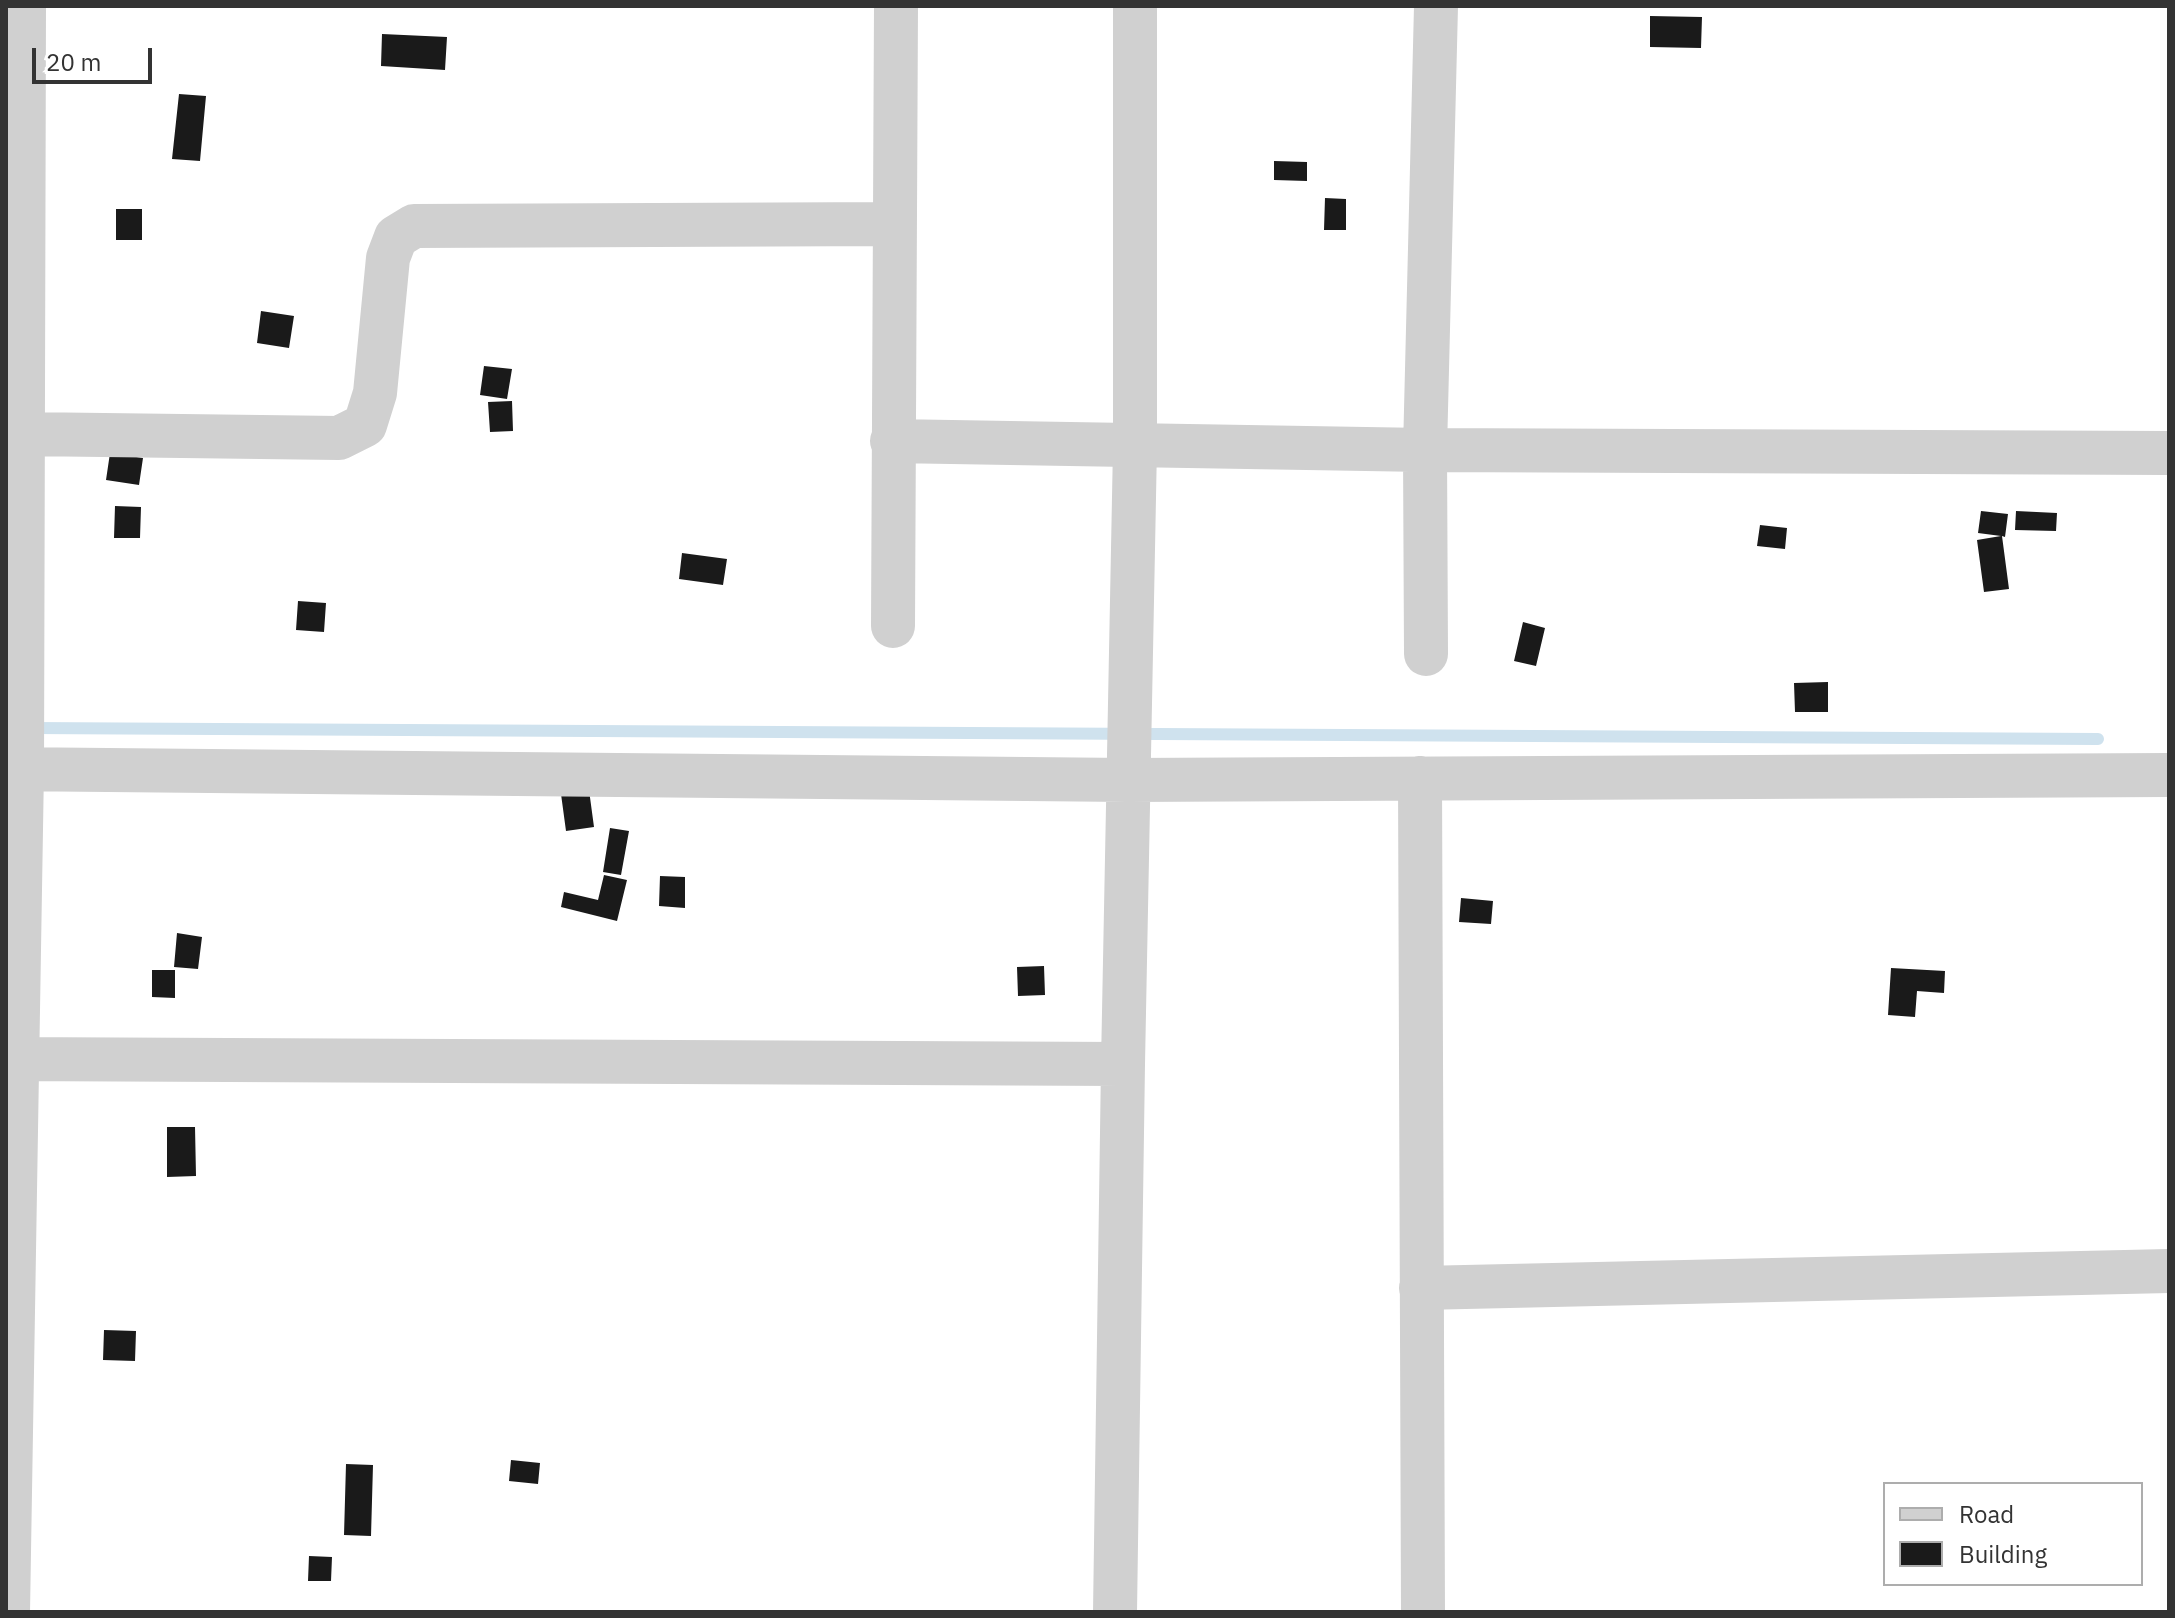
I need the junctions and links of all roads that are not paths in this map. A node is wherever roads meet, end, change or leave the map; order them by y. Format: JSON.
{"nodes":[{"id":1,"x":24,"y":6,"type":"edge"},
{"id":2,"x":896,"y":6,"type":"edge"},
{"id":3,"x":1135,"y":6,"type":"edge"},
{"id":4,"x":1436,"y":6,"type":"edge"},
{"id":5,"x":894,"y":224,"type":"junction"},
{"id":6,"x":25,"y":434,"type":"junction"},
{"id":7,"x":892,"y":441,"type":"junction"},
{"id":8,"x":1135,"y":446,"type":"junction"},
{"id":9,"x":1425,"y":450,"type":"junction"},
{"id":10,"x":2169,"y":453,"type":"edge"},
{"id":11,"x":893,"y":626,"type":"dead end"},
{"id":12,"x":1426,"y":654,"type":"dead end"},
{"id":13,"x":14,"y":769,"type":"edge"},
{"id":14,"x":2169,"y":775,"type":"edge"},
{"id":15,"x":1420,"y":778,"type":"junction"},
{"id":16,"x":1128,"y":780,"type":"junction"},
{"id":17,"x":12,"y":1059,"type":"edge"},
{"id":18,"x":1123,"y":1064,"type":"junction"},
{"id":19,"x":2169,"y":1271,"type":"edge"},
{"id":20,"x":1421,"y":1288,"type":"junction"},
{"id":21,"x":9,"y":1360,"type":"edge"},
{"id":22,"x":8,"y":1612,"type":"edge"},
{"id":23,"x":1115,"y":1612,"type":"edge"},
{"id":24,"x":1423,"y":1612,"type":"edge"}],
"edges":[{"from":1,"to":6,"type":"street"},
{"from":2,"to":5,"type":"street"},
{"from":3,"to":8,"type":"street"},
{"from":4,"to":9,"type":"street"},
{"from":5,"to":6,"type":"street"},
{"from":5,"to":7,"type":"street"},
{"from":6,"to":13,"type":"street"},
{"from":7,"to":8,"type":"street"},
{"from":7,"to":11,"type":"street"},
{"from":8,"to":9,"type":"street"},
{"from":8,"to":16,"type":"street"},
{"from":9,"to":10,"type":"street"},
{"from":9,"to":12,"type":"street"},
{"from":13,"to":16,"type":"street"},
{"from":13,"to":17,"type":"street"},
{"from":14,"to":15,"type":"street"},
{"from":15,"to":16,"type":"street"},
{"from":15,"to":20,"type":"street"},
{"from":16,"to":18,"type":"street"},
{"from":17,"to":18,"type":"street"},
{"from":17,"to":21,"type":"street"},
{"from":18,"to":23,"type":"street"},
{"from":19,"to":20,"type":"street"},
{"from":20,"to":24,"type":"street"},
{"from":21,"to":22,"type":"street"}]}
